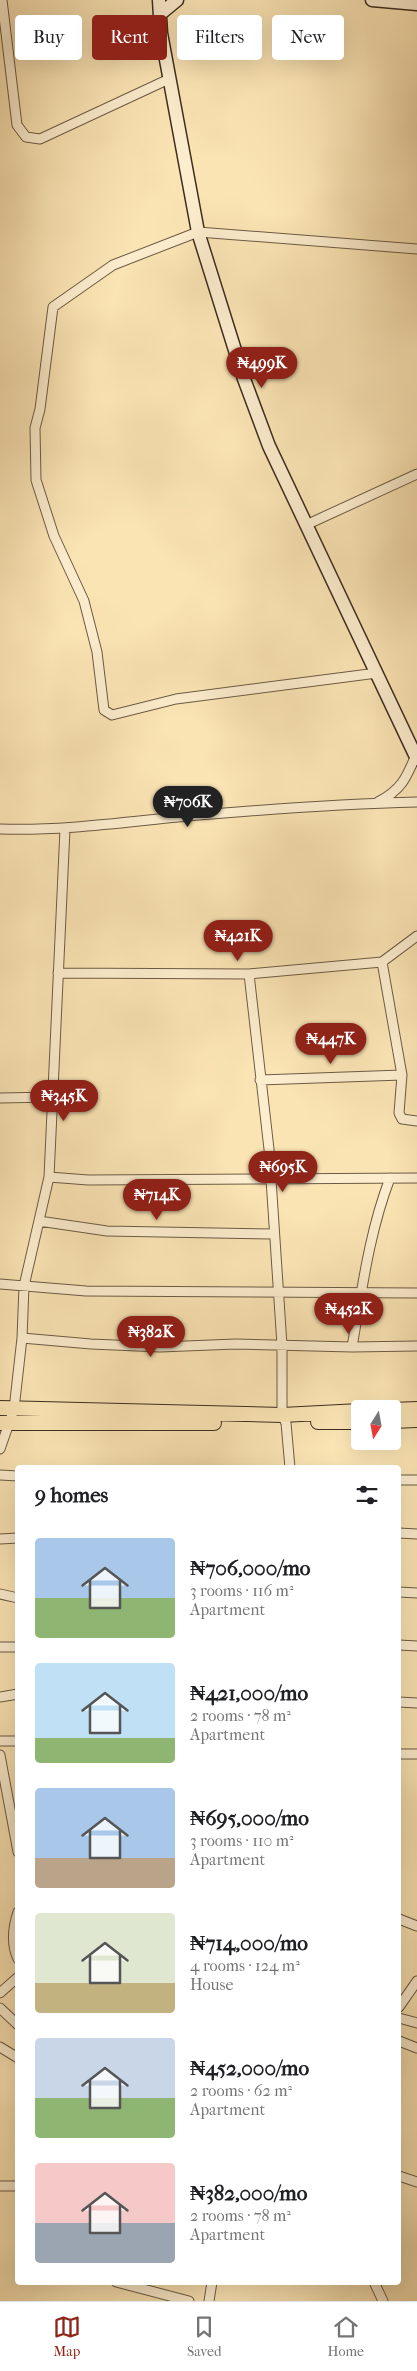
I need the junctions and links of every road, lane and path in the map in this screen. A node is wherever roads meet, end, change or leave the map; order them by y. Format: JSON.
{"nodes":[{"id":1,"x":2,"y":0,"type":"edge"},
{"id":2,"x":159,"y":0,"type":"edge"},
{"id":3,"x":177,"y":0,"type":"edge"},
{"id":4,"x":372,"y":0,"type":"edge"},
{"id":5,"x":417,"y":4,"type":"edge"},
{"id":6,"x":160,"y":14,"type":"junction"},
{"id":7,"x":169,"y":79,"type":"junction"},
{"id":8,"x":198,"y":232,"type":"junction"},
{"id":9,"x":417,"y":250,"type":"edge"},
{"id":10,"x":417,"y":474,"type":"edge"},
{"id":11,"x":306,"y":525,"type":"junction"},
{"id":12,"x":377,"y":674,"type":"junction"},
{"id":13,"x":416,"y":757,"type":"edge"},
{"id":14,"x":417,"y":802,"type":"edge"},
{"id":15,"x":376,"y":803,"type":"junction"},
{"id":16,"x":0,"y":829,"type":"edge"},
{"id":17,"x":65,"y":829,"type":"junction"},
{"id":18,"x":417,"y":936,"type":"edge"},
{"id":19,"x":382,"y":962,"type":"junction"},
{"id":20,"x":58,"y":973,"type":"junction"},
{"id":21,"x":249,"y":974,"type":"junction"},
{"id":22,"x":402,"y":1074,"type":"junction"},
{"id":23,"x":260,"y":1080,"type":"junction"},
{"id":24,"x":54,"y":1097,"type":"junction"},
{"id":25,"x":0,"y":1098,"type":"edge"},
{"id":26,"x":417,"y":1121,"type":"edge"},
{"id":27,"x":49,"y":1177,"type":"junction"},
{"id":28,"x":271,"y":1178,"type":"junction"},
{"id":29,"x":390,"y":1178,"type":"junction"},
{"id":30,"x":417,"y":1178,"type":"edge"},
{"id":31,"x":39,"y":1221,"type":"junction"},
{"id":32,"x":273,"y":1234,"type":"junction"},
{"id":33,"x":0,"y":1284,"type":"edge"},
{"id":34,"x":24,"y":1286,"type":"junction"},
{"id":35,"x":278,"y":1290,"type":"junction"},
{"id":36,"x":362,"y":1291,"type":"junction"},
{"id":37,"x":417,"y":1293,"type":"edge"},
{"id":38,"x":22,"y":1338,"type":"junction"},
{"id":39,"x":282,"y":1345,"type":"junction"},
{"id":40,"x":417,"y":1346,"type":"edge"},
{"id":41,"x":352,"y":1348,"type":"junction"},
{"id":42,"x":7,"y":1408,"type":"edge"},
{"id":43,"x":417,"y":1409,"type":"edge"},
{"id":44,"x":401,"y":1410,"type":"edge"},
{"id":45,"x":351,"y":1412,"type":"edge"},
{"id":46,"x":284,"y":1419,"type":"junction"},
{"id":47,"x":417,"y":1420,"type":"edge"},
{"id":48,"x":401,"y":1421,"type":"edge"},
{"id":49,"x":351,"y":1422,"type":"edge"},
{"id":50,"x":5,"y":1424,"type":"edge"},
{"id":51,"x":0,"y":1449,"type":"edge"},
{"id":52,"x":290,"y":1465,"type":"edge"},
{"id":53,"x":0,"y":1475,"type":"edge"},
{"id":54,"x":15,"y":1476,"type":"edge"},
{"id":55,"x":401,"y":1480,"type":"edge"},
{"id":56,"x":417,"y":1480,"type":"edge"},
{"id":57,"x":401,"y":1534,"type":"edge"},
{"id":58,"x":417,"y":1534,"type":"edge"},
{"id":59,"x":15,"y":1538,"type":"edge"},
{"id":60,"x":0,"y":1539,"type":"edge"},
{"id":61,"x":401,"y":1592,"type":"edge"},
{"id":62,"x":417,"y":1592,"type":"edge"},
{"id":63,"x":0,"y":1594,"type":"edge"},
{"id":64,"x":15,"y":1597,"type":"edge"},
{"id":65,"x":401,"y":1645,"type":"edge"},
{"id":66,"x":417,"y":1646,"type":"edge"},
{"id":67,"x":0,"y":1647,"type":"edge"},
{"id":68,"x":15,"y":1647,"type":"edge"},
{"id":69,"x":15,"y":1694,"type":"edge"},
{"id":70,"x":0,"y":1697,"type":"edge"},
{"id":71,"x":401,"y":1702,"type":"edge"},
{"id":72,"x":417,"y":1703,"type":"edge"},
{"id":73,"x":0,"y":1741,"type":"edge"},
{"id":74,"x":15,"y":1741,"type":"edge"},
{"id":75,"x":401,"y":1754,"type":"edge"},
{"id":76,"x":417,"y":1754,"type":"edge"},
{"id":77,"x":0,"y":1755,"type":"edge"},
{"id":78,"x":15,"y":1836,"type":"edge"},
{"id":79,"x":401,"y":1920,"type":"edge"},
{"id":80,"x":15,"y":1921,"type":"edge"},
{"id":81,"x":417,"y":1926,"type":"edge"},
{"id":82,"x":15,"y":1952,"type":"edge"},
{"id":83,"x":15,"y":1980,"type":"edge"},
{"id":84,"x":417,"y":1981,"type":"edge"},
{"id":85,"x":0,"y":1993,"type":"edge"},
{"id":86,"x":401,"y":2004,"type":"edge"},
{"id":87,"x":0,"y":2008,"type":"edge"},
{"id":88,"x":401,"y":2019,"type":"edge"},
{"id":89,"x":15,"y":2022,"type":"edge"},
{"id":90,"x":417,"y":2023,"type":"edge"},
{"id":91,"x":401,"y":2042,"type":"edge"},
{"id":92,"x":0,"y":2047,"type":"edge"},
{"id":93,"x":417,"y":2048,"type":"edge"},
{"id":94,"x":15,"y":2056,"type":"edge"},
{"id":95,"x":401,"y":2177,"type":"edge"},
{"id":96,"x":417,"y":2182,"type":"edge"},
{"id":97,"x":0,"y":2186,"type":"edge"},
{"id":98,"x":15,"y":2186,"type":"edge"},
{"id":99,"x":128,"y":2285,"type":"edge"},
{"id":100,"x":212,"y":2285,"type":"edge"},
{"id":101,"x":375,"y":2285,"type":"edge"},
{"id":102,"x":189,"y":2301,"type":"edge"},
{"id":103,"x":209,"y":2301,"type":"edge"},
{"id":104,"x":383,"y":2301,"type":"edge"}],
"edges":[{"from":1,"to":7,"type":"street"},
{"from":2,"to":6,"type":"main road"},
{"from":3,"to":6,"type":"main road"},
{"from":4,"to":5,"type":"main road"},
{"from":6,"to":7,"type":"main road"},
{"from":7,"to":8,"type":"main road"},
{"from":8,"to":9,"type":"street"},
{"from":8,"to":11,"type":"main road"},
{"from":8,"to":12,"type":"street"},
{"from":10,"to":11,"type":"street"},
{"from":11,"to":12,"type":"main road"},
{"from":12,"to":13,"type":"main road"},
{"from":13,"to":15,"type":"street"},
{"from":14,"to":15,"type":"street"},
{"from":15,"to":17,"type":"street"},
{"from":16,"to":17,"type":"street"},
{"from":17,"to":20,"type":"street"},
{"from":18,"to":19,"type":"street"},
{"from":19,"to":21,"type":"street"},
{"from":19,"to":22,"type":"street"},
{"from":20,"to":21,"type":"street"},
{"from":20,"to":24,"type":"street"},
{"from":21,"to":23,"type":"street"},
{"from":22,"to":23,"type":"street"},
{"from":22,"to":26,"type":"street"},
{"from":23,"to":28,"type":"street"},
{"from":24,"to":25,"type":"street"},
{"from":24,"to":27,"type":"street"},
{"from":27,"to":28,"type":"street"},
{"from":27,"to":31,"type":"street"},
{"from":28,"to":29,"type":"street"},
{"from":28,"to":32,"type":"street"},
{"from":29,"to":30,"type":"street"},
{"from":29,"to":36,"type":"street"},
{"from":31,"to":32,"type":"street"},
{"from":31,"to":34,"type":"street"},
{"from":32,"to":35,"type":"street"},
{"from":33,"to":34,"type":"street"},
{"from":34,"to":35,"type":"street"},
{"from":34,"to":38,"type":"street"},
{"from":35,"to":36,"type":"street"},
{"from":35,"to":39,"type":"street"},
{"from":36,"to":37,"type":"street"},
{"from":36,"to":41,"type":"street"},
{"from":38,"to":39,"type":"street"},
{"from":38,"to":42,"type":"street"},
{"from":39,"to":41,"type":"street"},
{"from":39,"to":46,"type":"street"},
{"from":40,"to":41,"type":"street"},
{"from":42,"to":46,"type":"main road"},
{"from":42,"to":50,"type":"street"},
{"from":43,"to":44,"type":"main road"},
{"from":45,"to":46,"type":"main road"},
{"from":46,"to":49,"type":"main road"},
{"from":46,"to":50,"type":"main road"},
{"from":46,"to":52,"type":"street"},
{"from":47,"to":48,"type":"main road"},
{"from":50,"to":51,"type":"street"},
{"from":53,"to":54,"type":"street"},
{"from":55,"to":56,"type":"street"},
{"from":57,"to":58,"type":"street"},
{"from":59,"to":60,"type":"street"},
{"from":61,"to":62,"type":"street"},
{"from":63,"to":64,"type":"street"},
{"from":65,"to":66,"type":"street"},
{"from":67,"to":68,"type":"street"},
{"from":69,"to":70,"type":"street"},
{"from":71,"to":72,"type":"street"},
{"from":73,"to":74,"type":"street"},
{"from":75,"to":76,"type":"street"},
{"from":77,"to":78,"type":"street"},
{"from":79,"to":81,"type":"street"},
{"from":80,"to":82,"type":"street"},
{"from":83,"to":85,"type":"street"},
{"from":84,"to":86,"type":"street"},
{"from":87,"to":89,"type":"street"},
{"from":88,"to":90,"type":"street"},
{"from":91,"to":93,"type":"street"},
{"from":92,"to":94,"type":"street"},
{"from":95,"to":96,"type":"street"},
{"from":97,"to":98,"type":"street"},
{"from":99,"to":102,"type":"street"},
{"from":100,"to":103,"type":"street"},
{"from":101,"to":104,"type":"street"}]}
